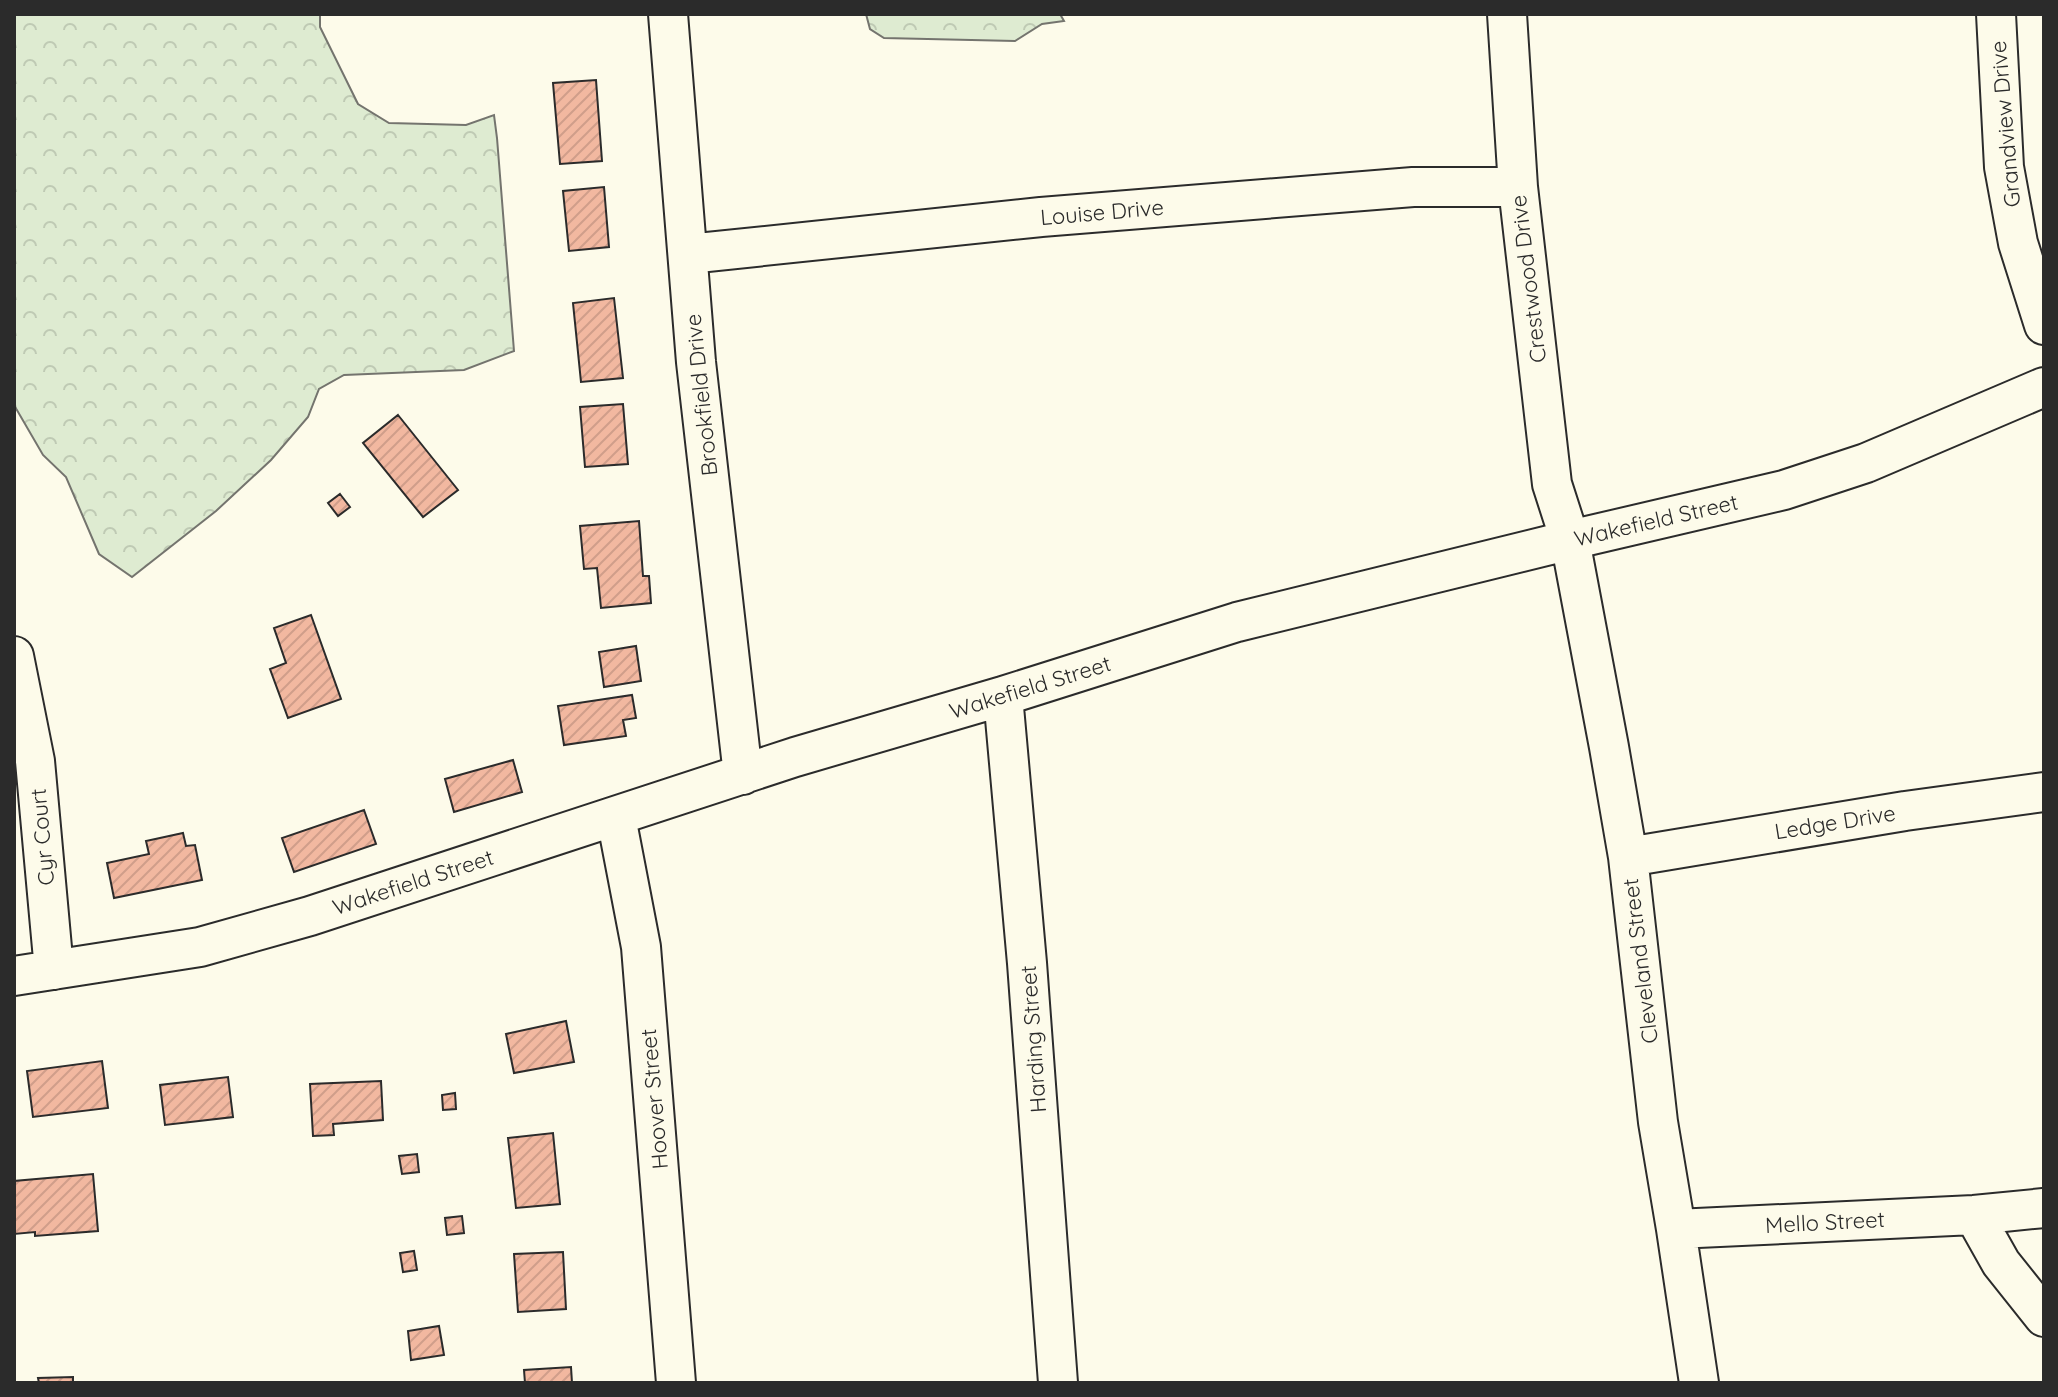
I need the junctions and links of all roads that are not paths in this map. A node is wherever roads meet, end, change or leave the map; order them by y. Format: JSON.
{"nodes":[{"id":1,"x":668,"y":14,"type":"edge"},
{"id":2,"x":1507,"y":14,"type":"edge"},
{"id":3,"x":1996,"y":14,"type":"edge"},
{"id":4,"x":1518,"y":187,"type":"junction"},
{"id":5,"x":688,"y":254,"type":"junction"},
{"id":6,"x":2044,"y":325,"type":"edge"},
{"id":7,"x":2044,"y":387,"type":"edge"},
{"id":8,"x":1570,"y":540,"type":"junction"},
{"id":9,"x":14,"y":656,"type":"edge"},
{"id":10,"x":1003,"y":696,"type":"junction"},
{"id":11,"x":743,"y":775,"type":"junction"},
{"id":12,"x":2044,"y":792,"type":"edge"},
{"id":13,"x":616,"y":817,"type":"junction"},
{"id":14,"x":1628,"y":857,"type":"junction"},
{"id":15,"x":54,"y":970,"type":"junction"},
{"id":16,"x":14,"y":976,"type":"edge"},
{"id":17,"x":2044,"y":1208,"type":"edge"},
{"id":18,"x":1974,"y":1215,"type":"junction"},
{"id":19,"x":1676,"y":1229,"type":"junction"},
{"id":20,"x":2044,"y":1317,"type":"edge"},
{"id":21,"x":676,"y":1383,"type":"edge"},
{"id":22,"x":1058,"y":1383,"type":"edge"},
{"id":23,"x":1699,"y":1383,"type":"edge"}],
"edges":[{"from":1,"to":5,"type":"street","name":"Brookfield Drive"},
{"from":2,"to":4,"type":"street","name":"Crestwood Drive"},
{"from":3,"to":6,"type":"street","name":"Grandview Drive"},
{"from":4,"to":5,"type":"street","name":"Louise Drive"},
{"from":4,"to":8,"type":"street","name":"Crestwood Drive"},
{"from":5,"to":11,"type":"street","name":"Brookfield Drive"},
{"from":7,"to":8,"type":"street","name":"Wakefield Street"},
{"from":8,"to":10,"type":"street","name":"Wakefield Street"},
{"from":8,"to":14,"type":"street","name":"Cleveland Street"},
{"from":9,"to":15,"type":"street","name":"Cyr Court"},
{"from":10,"to":11,"type":"street","name":"Wakefield Street"},
{"from":10,"to":22,"type":"street","name":"Harding Street"},
{"from":11,"to":13,"type":"street","name":"Wakefield Street"},
{"from":12,"to":14,"type":"street","name":"Ledge Drive"},
{"from":13,"to":15,"type":"street","name":"Wakefield Street"},
{"from":13,"to":21,"type":"street","name":"Hoover Street"},
{"from":14,"to":19,"type":"street","name":"Cleveland Street"},
{"from":15,"to":16,"type":"street","name":"Wakefield Street"},
{"from":17,"to":18,"type":"street","name":"Mello Street"},
{"from":18,"to":19,"type":"street","name":"Mello Street"},
{"from":18,"to":20,"type":"street"},
{"from":19,"to":23,"type":"street","name":"Cleveland Street"}]}
